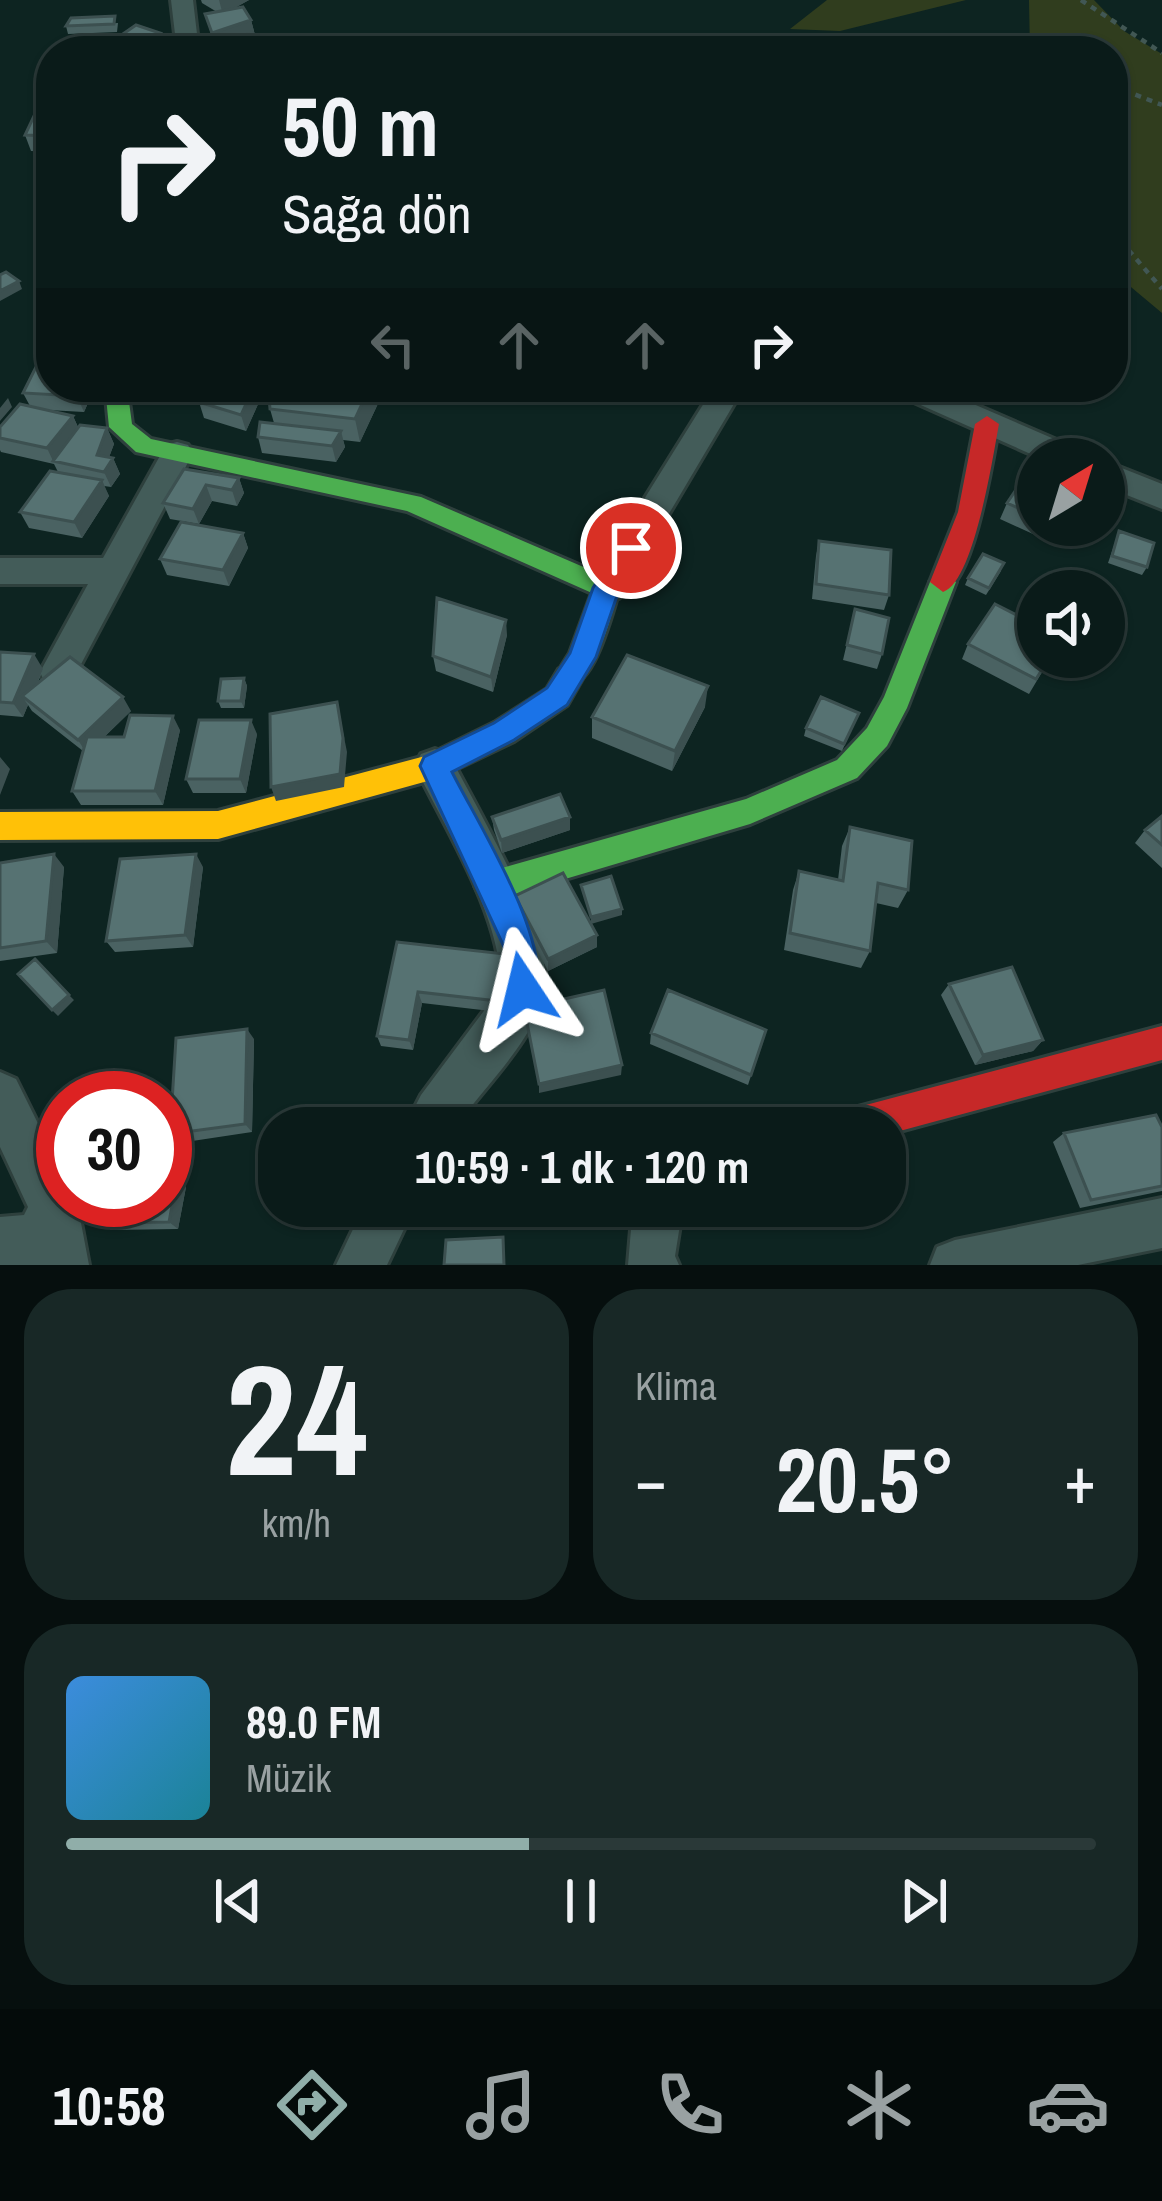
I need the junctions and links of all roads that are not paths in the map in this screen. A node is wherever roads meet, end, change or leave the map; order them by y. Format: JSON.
{"nodes":[{"id":1,"x":182,"y":0,"type":"edge"},
{"id":2,"x":186,"y":36,"type":"edge"},
{"id":3,"x":118,"y":402,"type":"edge"},
{"id":4,"x":720,"y":402,"type":"edge"},
{"id":5,"x":939,"y":402,"type":"edge"},
{"id":6,"x":987,"y":424,"type":"junction"},
{"id":7,"x":1021,"y":438,"type":"edge"},
{"id":8,"x":177,"y":453,"type":"junction"},
{"id":9,"x":1125,"y":482,"type":"edge"},
{"id":10,"x":1162,"y":497,"type":"edge"},
{"id":11,"x":0,"y":571,"type":"edge"},
{"id":12,"x":111,"y":571,"type":"junction"},
{"id":13,"x":607,"y":588,"type":"junction"},
{"id":14,"x":58,"y":672,"type":"edge"},
{"id":15,"x":435,"y":766,"type":"junction"},
{"id":16,"x":0,"y":826,"type":"edge"},
{"id":17,"x":491,"y":886,"type":"junction"},
{"id":18,"x":1162,"y":1043,"type":"edge"},
{"id":19,"x":0,"y":1095,"type":"edge"},
{"id":20,"x":438,"y":1107,"type":"edge"},
{"id":21,"x":906,"y":1112,"type":"edge"},
{"id":22,"x":1162,"y":1223,"type":"edge"},
{"id":23,"x":380,"y":1227,"type":"edge"},
{"id":24,"x":655,"y":1227,"type":"edge"},
{"id":25,"x":37,"y":1244,"type":"edge"},
{"id":26,"x":1071,"y":1253,"type":"edge"},
{"id":27,"x":362,"y":1265,"type":"edge"},
{"id":28,"x":654,"y":1265,"type":"edge"},
{"id":29,"x":955,"y":1265,"type":"edge"}],
"edges":[{"from":1,"to":2,"type":"street"},
{"from":3,"to":8,"type":"street"},
{"from":4,"to":13,"type":"street"},
{"from":5,"to":6,"type":"street"},
{"from":6,"to":7,"type":"street"},
{"from":6,"to":17,"type":"street"},
{"from":8,"to":12,"type":"street"},
{"from":8,"to":13,"type":"street"},
{"from":9,"to":10,"type":"street"},
{"from":11,"to":12,"type":"street"},
{"from":12,"to":14,"type":"street"},
{"from":13,"to":15,"type":"street"},
{"from":15,"to":16,"type":"street"},
{"from":15,"to":17,"type":"street"},
{"from":17,"to":20,"type":"street"},
{"from":18,"to":21,"type":"street"},
{"from":19,"to":25,"type":"street"},
{"from":22,"to":26,"type":"street"},
{"from":23,"to":27,"type":"street"},
{"from":24,"to":28,"type":"street"},
{"from":26,"to":29,"type":"street"}]}
